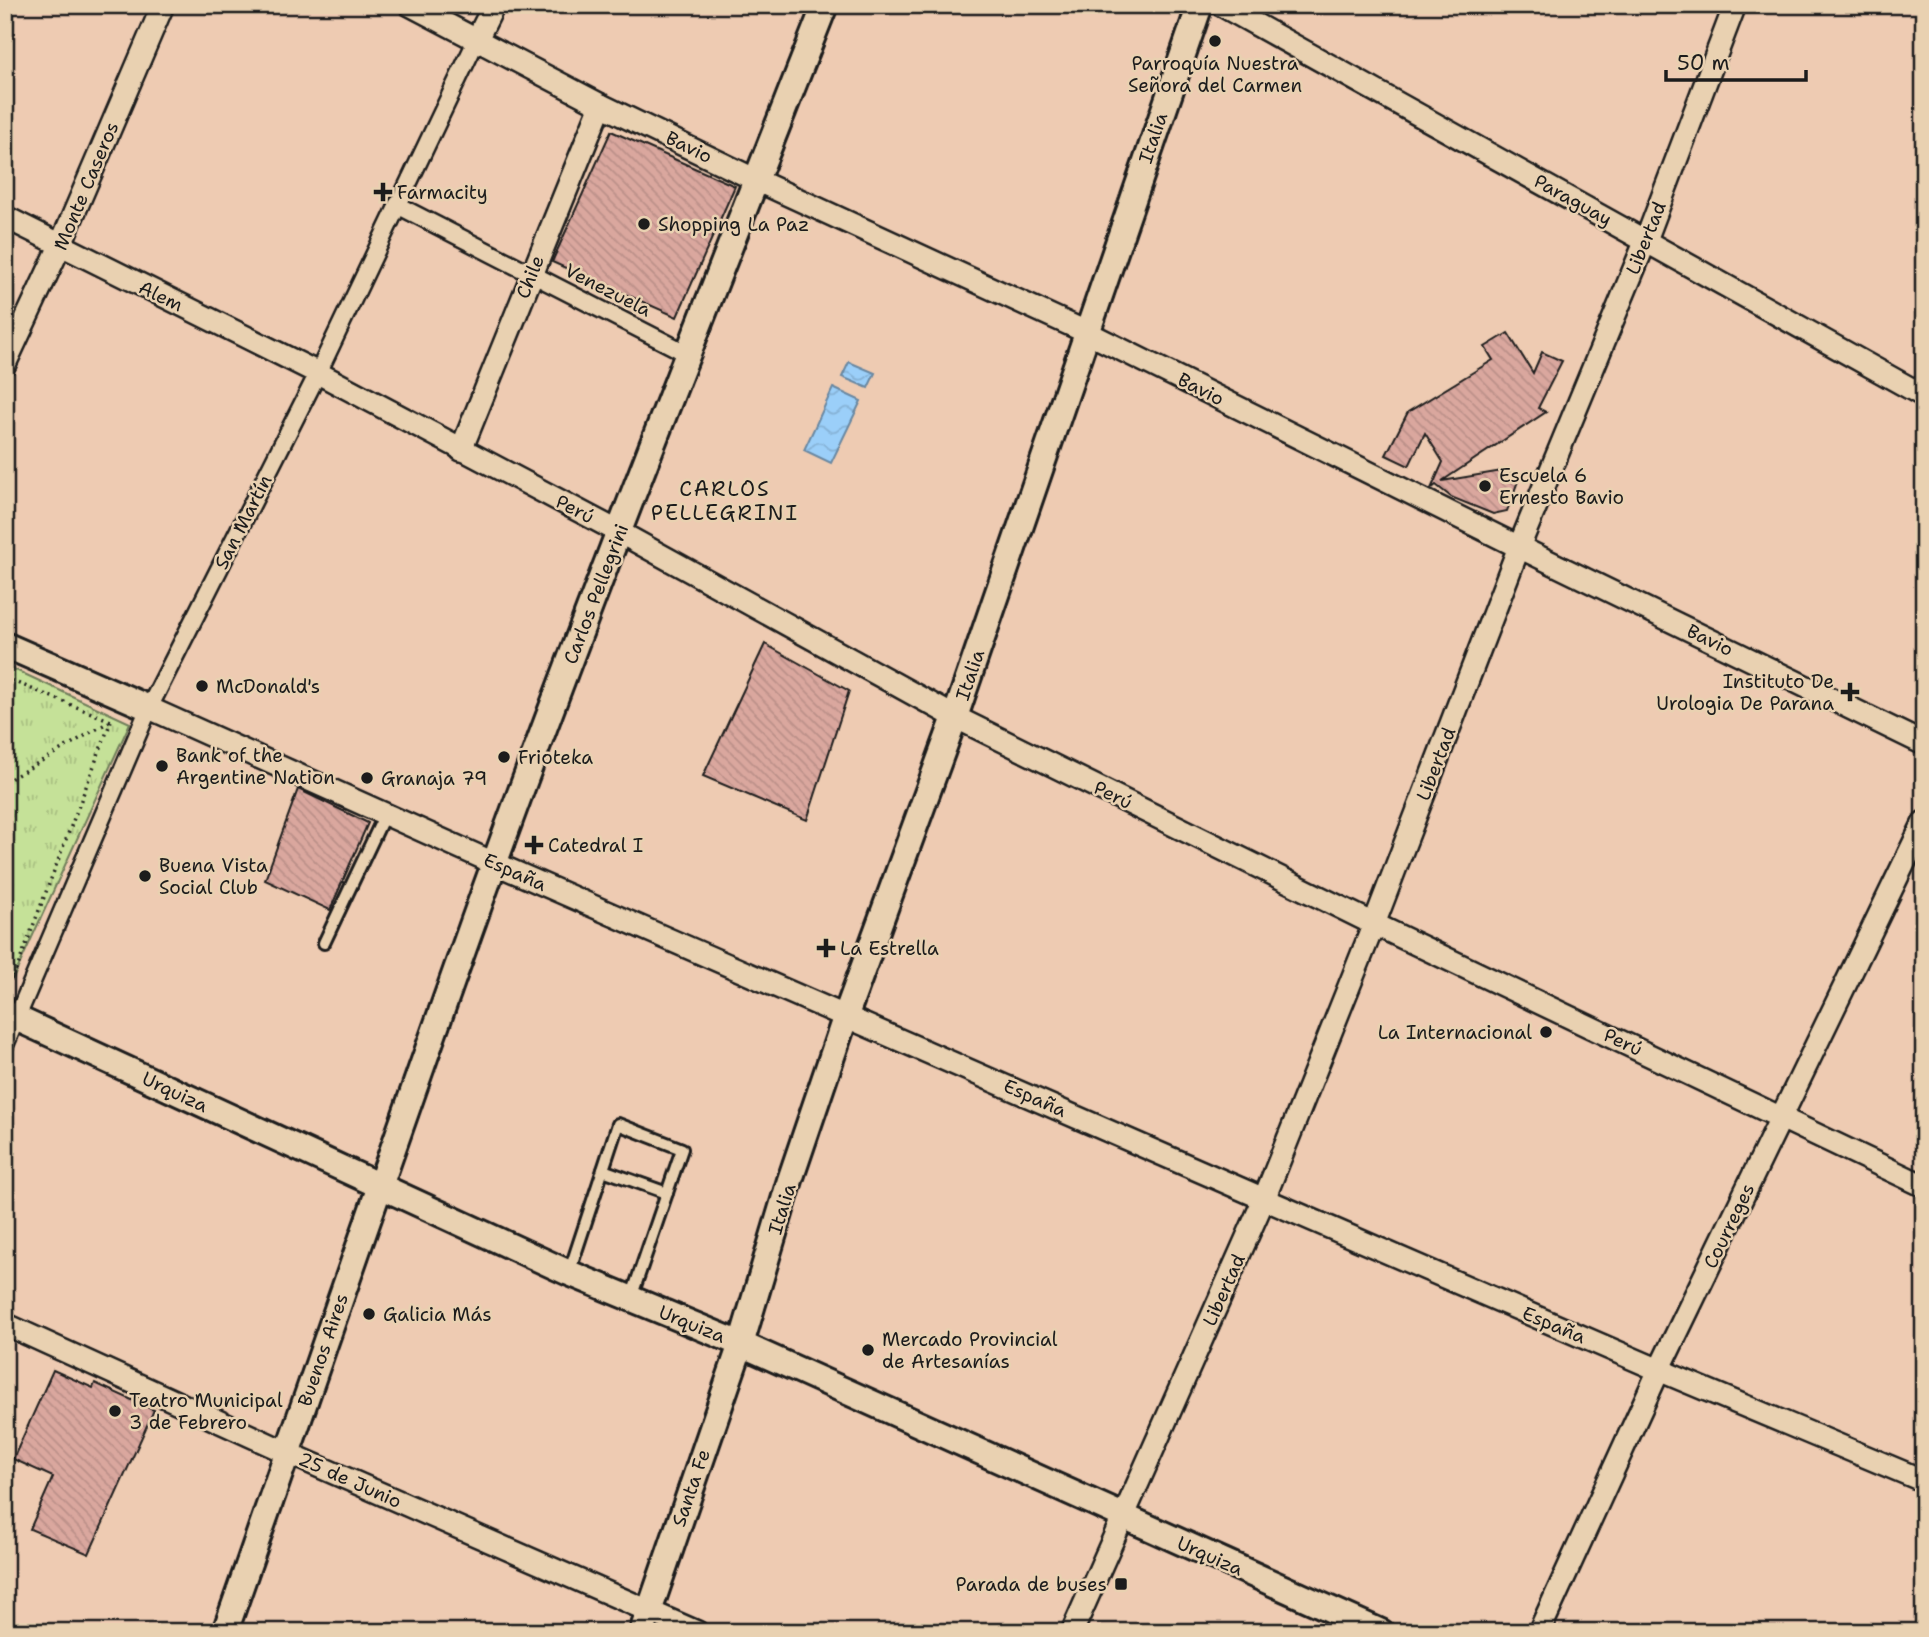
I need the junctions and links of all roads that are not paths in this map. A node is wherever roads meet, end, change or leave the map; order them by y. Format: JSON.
{"nodes":[{"id":1,"x":163,"y":5,"type":"edge"},
{"id":2,"x":410,"y":5,"type":"edge"},
{"id":3,"x":494,"y":5,"type":"edge"},
{"id":4,"x":825,"y":5,"type":"edge"},
{"id":5,"x":1200,"y":5,"type":"edge"},
{"id":6,"x":1221,"y":5,"type":"edge"},
{"id":7,"x":1735,"y":5,"type":"edge"},
{"id":8,"x":477,"y":39,"type":"junction"},
{"id":9,"x":601,"y":105,"type":"junction"},
{"id":10,"x":756,"y":180,"type":"junction"},
{"id":11,"x":397,"y":205,"type":"junction"},
{"id":12,"x":5,"y":217,"type":"edge"},
{"id":13,"x":1646,"y":240,"type":"junction"},
{"id":14,"x":60,"y":246,"type":"junction"},
{"id":15,"x":531,"y":274,"type":"junction"},
{"id":16,"x":1086,"y":332,"type":"junction"},
{"id":17,"x":688,"y":354,"type":"junction"},
{"id":18,"x":5,"y":365,"type":"edge"},
{"id":19,"x":318,"y":373,"type":"junction"},
{"id":20,"x":1924,"y":396,"type":"edge"},
{"id":21,"x":461,"y":450,"type":"junction"},
{"id":22,"x":619,"y":532,"type":"junction"},
{"id":23,"x":1519,"y":547,"type":"junction"},
{"id":24,"x":5,"y":645,"type":"edge"},
{"id":25,"x":149,"y":708,"type":"junction"},
{"id":26,"x":955,"y":717,"type":"junction"},
{"id":27,"x":1924,"y":744,"type":"edge"},
{"id":28,"x":385,"y":814,"type":"junction"},
{"id":29,"x":1924,"y":822,"type":"edge"},
{"id":30,"x":494,"y":863,"type":"junction"},
{"id":31,"x":1374,"y":924,"type":"junction"},
{"id":32,"x":324,"y":943,"type":"dead end"},
{"id":33,"x":846,"y":1014,"type":"junction"},
{"id":34,"x":10,"y":1015,"type":"edge"},
{"id":35,"x":5,"y":1045,"type":"edge"},
{"id":36,"x":1782,"y":1117,"type":"junction"},
{"id":37,"x":603,"y":1170,"type":"junction"},
{"id":38,"x":378,"y":1186,"type":"junction"},
{"id":39,"x":1924,"y":1186,"type":"edge"},
{"id":40,"x":667,"y":1193,"type":"junction"},
{"id":41,"x":1264,"y":1199,"type":"junction"},
{"id":42,"x":569,"y":1273,"type":"junction"},
{"id":43,"x":631,"y":1299,"type":"junction"},
{"id":44,"x":5,"y":1324,"type":"edge"},
{"id":45,"x":741,"y":1344,"type":"junction"},
{"id":46,"x":1659,"y":1370,"type":"junction"},
{"id":47,"x":288,"y":1453,"type":"junction"},
{"id":48,"x":1924,"y":1480,"type":"edge"},
{"id":49,"x":1125,"y":1518,"type":"junction"},
{"id":50,"x":645,"y":1621,"type":"edge"},
{"id":51,"x":225,"y":1632,"type":"edge"},
{"id":52,"x":697,"y":1632,"type":"edge"},
{"id":53,"x":1072,"y":1632,"type":"edge"},
{"id":54,"x":1381,"y":1632,"type":"edge"},
{"id":55,"x":1539,"y":1632,"type":"edge"}],
"edges":[{"from":1,"to":14,"type":"street","name":"Monte Caseros"},
{"from":2,"to":8,"type":"street","name":"Bavio"},
{"from":3,"to":8,"type":"street","name":"San Martín"},
{"from":4,"to":10,"type":"street","name":"Carlos Pellegrini"},
{"from":5,"to":16,"type":"street","name":"Italia"},
{"from":6,"to":13,"type":"street","name":"Paraguay"},
{"from":7,"to":13,"type":"street","name":"Libertad"},
{"from":8,"to":9,"type":"street","name":"Bavio"},
{"from":8,"to":11,"type":"street","name":"San Martín"},
{"from":9,"to":10,"type":"street","name":"Bavio"},
{"from":9,"to":15,"type":"street","name":"Chile"},
{"from":10,"to":16,"type":"street","name":"Bavio"},
{"from":10,"to":17,"type":"street","name":"Carlos Pellegrini"},
{"from":11,"to":15,"type":"street","name":"Venezuela"},
{"from":11,"to":19,"type":"street","name":"San Martín"},
{"from":12,"to":14,"type":"street","name":"Alem"},
{"from":13,"to":20,"type":"street","name":"Paraguay"},
{"from":13,"to":23,"type":"street","name":"Libertad"},
{"from":14,"to":18,"type":"street","name":"Monte Caseros"},
{"from":14,"to":19,"type":"street","name":"Alem"},
{"from":15,"to":17,"type":"street","name":"Venezuela"},
{"from":15,"to":21,"type":"street","name":"Chile"},
{"from":16,"to":23,"type":"street","name":"Bavio"},
{"from":16,"to":26,"type":"street","name":"Italia"},
{"from":17,"to":22,"type":"street","name":"Carlos Pellegrini"},
{"from":19,"to":21,"type":"street","name":"Perú"},
{"from":19,"to":25,"type":"street","name":"San Martín"},
{"from":21,"to":22,"type":"street","name":"Perú"},
{"from":22,"to":26,"type":"street","name":"Perú"},
{"from":22,"to":30,"type":"street","name":"Carlos Pellegrini"},
{"from":23,"to":27,"type":"street","name":"Bavio"},
{"from":23,"to":31,"type":"street","name":"Libertad"},
{"from":24,"to":25,"type":"street"},
{"from":25,"to":28,"type":"street","name":"España"},
{"from":25,"to":34,"type":"street","name":"San Martín"},
{"from":26,"to":31,"type":"street","name":"Perú"},
{"from":26,"to":33,"type":"street","name":"Italia"},
{"from":28,"to":30,"type":"street","name":"España"},
{"from":28,"to":32,"type":"lane"},
{"from":29,"to":36,"type":"street","name":"Courreges"},
{"from":30,"to":33,"type":"street","name":"España"},
{"from":30,"to":38,"type":"street","name":"Carlos Pellegrini"},
{"from":31,"to":36,"type":"street","name":"Perú"},
{"from":31,"to":41,"type":"street","name":"Libertad"},
{"from":33,"to":41,"type":"street","name":"España"},
{"from":33,"to":45,"type":"street","name":"Italia"},
{"from":34,"to":35,"type":"street","name":"San Martín"},
{"from":34,"to":38,"type":"street","name":"Urquiza"},
{"from":36,"to":39,"type":"street","name":"Perú"},
{"from":36,"to":46,"type":"street","name":"Courreges"},
{"from":37,"to":40,"type":"lane"},
{"from":37,"to":40,"type":"lane"},
{"from":37,"to":42,"type":"lane"},
{"from":38,"to":42,"type":"street","name":"Urquiza"},
{"from":38,"to":47,"type":"street","name":"Buenos Aires"},
{"from":40,"to":43,"type":"lane"},
{"from":41,"to":46,"type":"street","name":"España"},
{"from":41,"to":49,"type":"street","name":"Libertad"},
{"from":42,"to":43,"type":"street","name":"Urquiza"},
{"from":43,"to":45,"type":"street","name":"Urquiza"},
{"from":44,"to":47,"type":"street","name":"25 de Junio"},
{"from":45,"to":49,"type":"street","name":"Urquiza"},
{"from":45,"to":50,"type":"street","name":"Santa Fe"},
{"from":46,"to":48,"type":"street","name":"España"},
{"from":46,"to":55,"type":"street","name":"Courreges"},
{"from":47,"to":50,"type":"street","name":"25 de Junio"},
{"from":47,"to":51,"type":"street","name":"Buenos Aires"},
{"from":49,"to":53,"type":"street","name":"Libertad"},
{"from":49,"to":54,"type":"street","name":"Urquiza"},
{"from":50,"to":52,"type":"street","name":"25 de Junio"}]}
